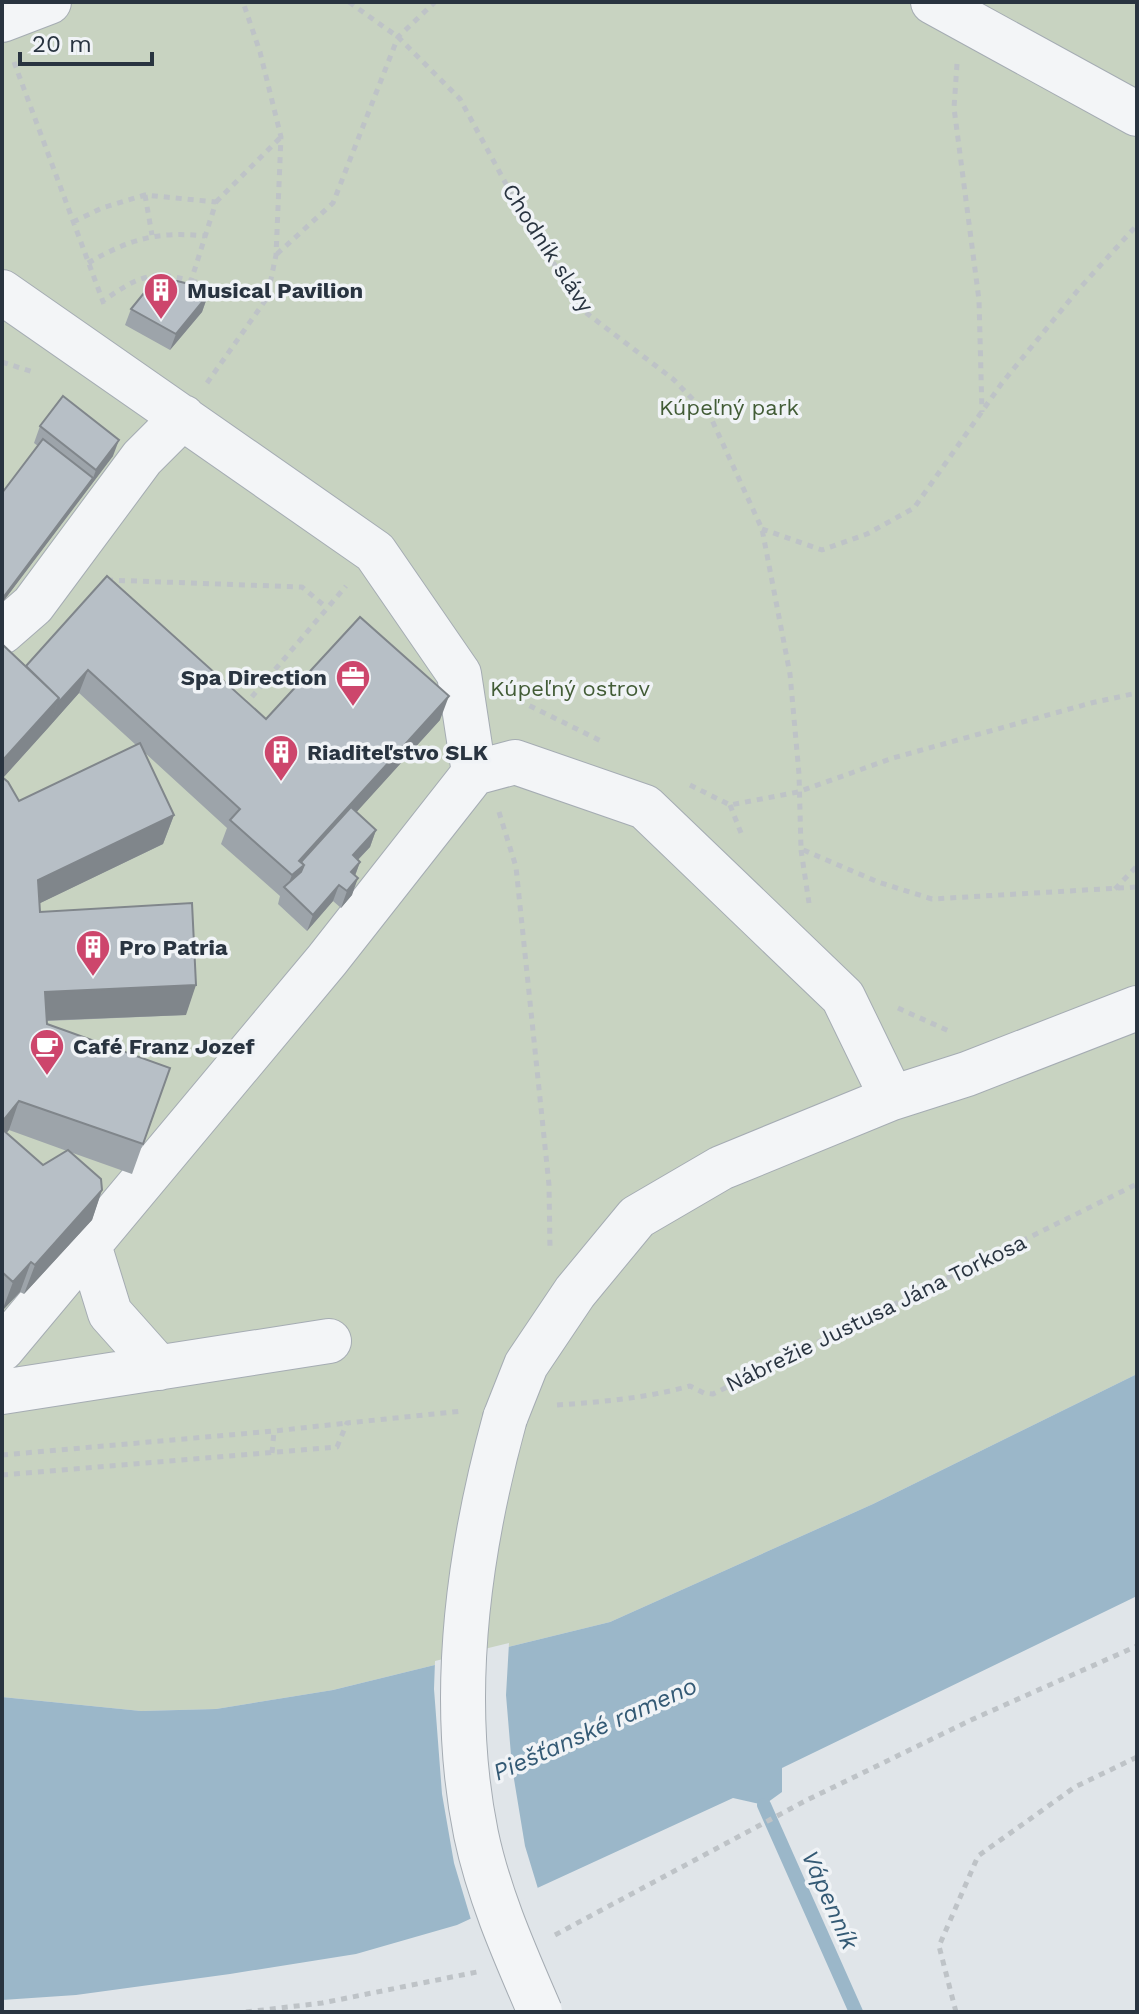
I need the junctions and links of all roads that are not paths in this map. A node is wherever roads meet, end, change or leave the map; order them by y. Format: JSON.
{"nodes":[{"id":1,"x":49,"y":2,"type":"edge"},
{"id":2,"x":946,"y":9,"type":"edge"},
{"id":3,"x":7,"y":38,"type":"edge"},
{"id":4,"x":1137,"y":114,"type":"edge"},
{"id":5,"x":2,"y":292,"type":"edge"},
{"id":6,"x":183,"y":417,"type":"junction"},
{"id":7,"x":2,"y":632,"type":"edge"},
{"id":8,"x":474,"y":773,"type":"junction"},
{"id":9,"x":1137,"y":1008,"type":"edge"},
{"id":10,"x":892,"y":1098,"type":"junction"},
{"id":11,"x":89,"y":1245,"type":"junction"},
{"id":12,"x":329,"y":1341,"type":"dead end"},
{"id":13,"x":2,"y":1349,"type":"edge"},
{"id":14,"x":159,"y":1368,"type":"junction"},
{"id":15,"x":2,"y":1392,"type":"edge"},
{"id":16,"x":540,"y":2012,"type":"edge"}],
"edges":[{"from":1,"to":3,"type":"street"},
{"from":2,"to":4,"type":"street"},
{"from":5,"to":6,"type":"street"},
{"from":6,"to":7,"type":"street"},
{"from":6,"to":8,"type":"street"},
{"from":8,"to":10,"type":"street"},
{"from":8,"to":11,"type":"street"},
{"from":9,"to":10,"type":"street"},
{"from":10,"to":16,"type":"street","bridge":true},
{"from":11,"to":13,"type":"street"},
{"from":11,"to":14,"type":"street"},
{"from":12,"to":14,"type":"street"},
{"from":14,"to":15,"type":"street"}]}
